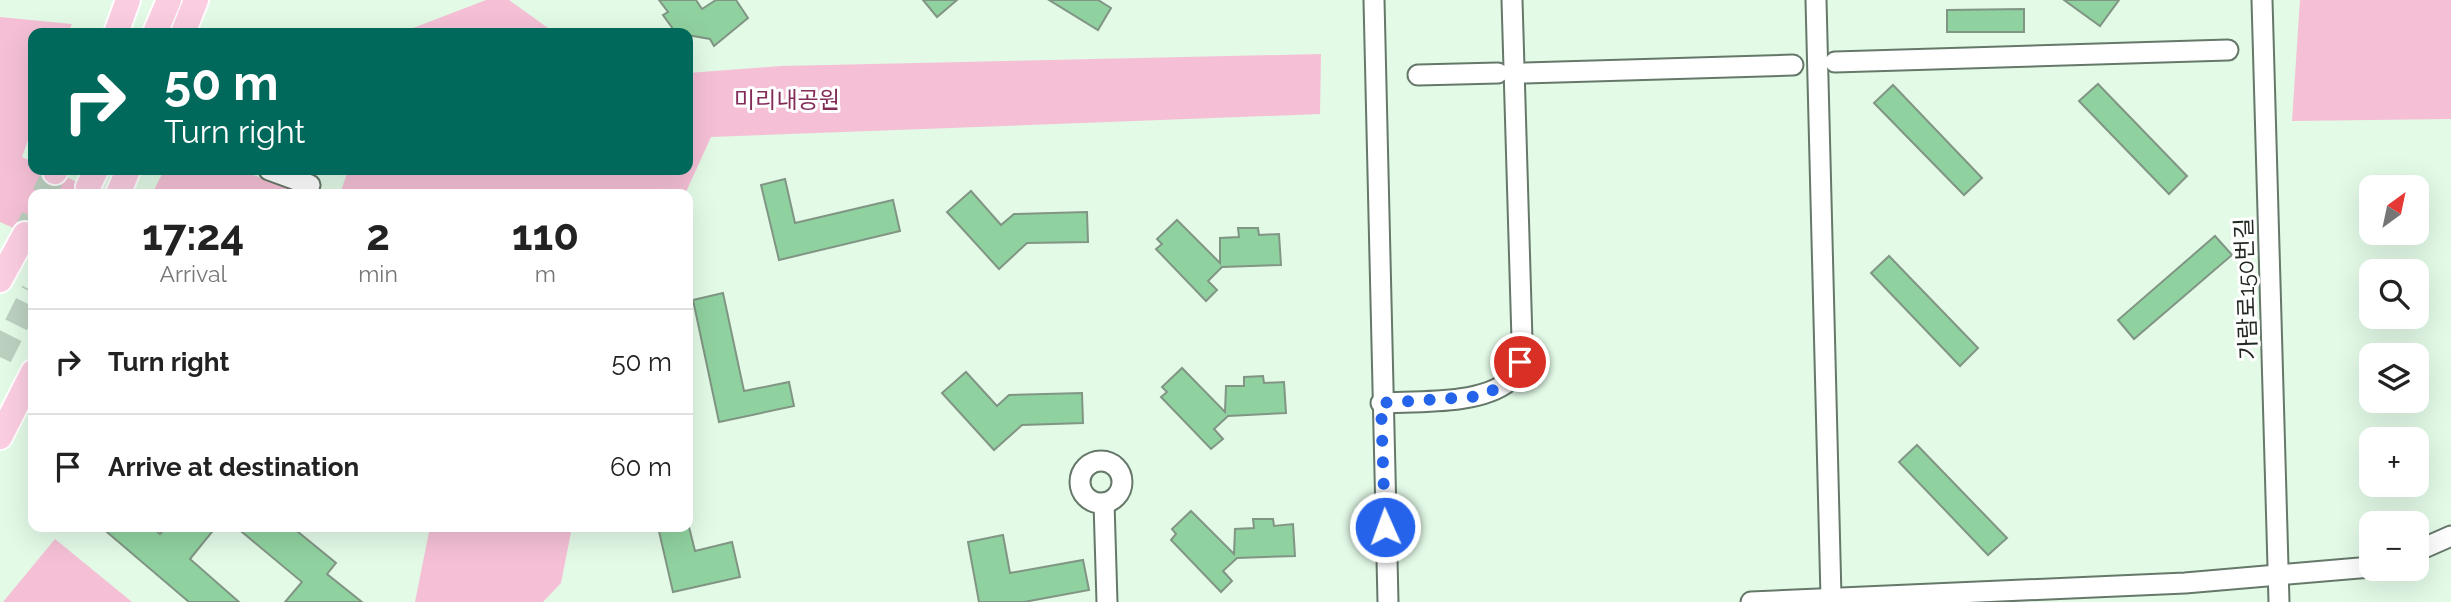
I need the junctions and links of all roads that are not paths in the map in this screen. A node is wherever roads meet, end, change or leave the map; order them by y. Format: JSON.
{"nodes":[{"id":1,"x":128,"y":0,"type":"edge"},
{"id":2,"x":169,"y":0,"type":"edge"},
{"id":3,"x":196,"y":0,"type":"edge"},
{"id":4,"x":1374,"y":0,"type":"edge"},
{"id":5,"x":1513,"y":0,"type":"edge"},
{"id":6,"x":1816,"y":0,"type":"edge"},
{"id":7,"x":2262,"y":0,"type":"edge"},
{"id":8,"x":118,"y":28,"type":"edge"},
{"id":9,"x":157,"y":28,"type":"edge"},
{"id":10,"x":185,"y":28,"type":"edge"},
{"id":11,"x":2228,"y":50,"type":"dead end"},
{"id":12,"x":1835,"y":62,"type":"dead end"},
{"id":13,"x":1793,"y":65,"type":"dead end"},
{"id":14,"x":1497,"y":73,"type":"dead end"},
{"id":15,"x":1525,"y":73,"type":"dead end"},
{"id":16,"x":1419,"y":75,"type":"dead end"},
{"id":17,"x":284,"y":175,"type":"edge"},
{"id":18,"x":310,"y":184,"type":"dead end"},
{"id":19,"x":25,"y":234,"type":"tunnel mouth"},
{"id":20,"x":0,"y":280,"type":"edge"},
{"id":21,"x":28,"y":382,"type":"edge"},
{"id":22,"x":1381,"y":403,"type":"junction"},
{"id":23,"x":0,"y":437,"type":"edge"},
{"id":24,"x":1104,"y":503,"type":"dead end"},
{"id":25,"x":2451,"y":536,"type":"edge"},
{"id":26,"x":2429,"y":546,"type":"edge"},
{"id":27,"x":2359,"y":568,"type":"edge"},
{"id":28,"x":2279,"y":577,"type":"junction"},
{"id":29,"x":1831,"y":597,"type":"junction"},
{"id":30,"x":1107,"y":602,"type":"edge"},
{"id":31,"x":1388,"y":602,"type":"edge"},
{"id":32,"x":1751,"y":602,"type":"edge"},
{"id":33,"x":2279,"y":602,"type":"edge"}],
"edges":[{"from":1,"to":8,"type":"main road"},
{"from":2,"to":9,"type":"main road"},
{"from":3,"to":10,"type":"main road"},
{"from":4,"to":22,"type":"street"},
{"from":5,"to":22,"type":"street"},
{"from":6,"to":29,"type":"street"},
{"from":7,"to":28,"type":"street","name":"가람로150번길"},
{"from":11,"to":12,"type":"street"},
{"from":13,"to":15,"type":"street"},
{"from":14,"to":16,"type":"street"},
{"from":17,"to":18,"type":"street"},
{"from":19,"to":20,"type":"main road"},
{"from":21,"to":23,"type":"main road"},
{"from":22,"to":31,"type":"street"},
{"from":24,"to":30,"type":"street"},
{"from":25,"to":26,"type":"street"},
{"from":27,"to":28,"type":"street"},
{"from":28,"to":29,"type":"street"},
{"from":28,"to":33,"type":"street","name":"가람로150번길"},
{"from":29,"to":32,"type":"street"}]}
